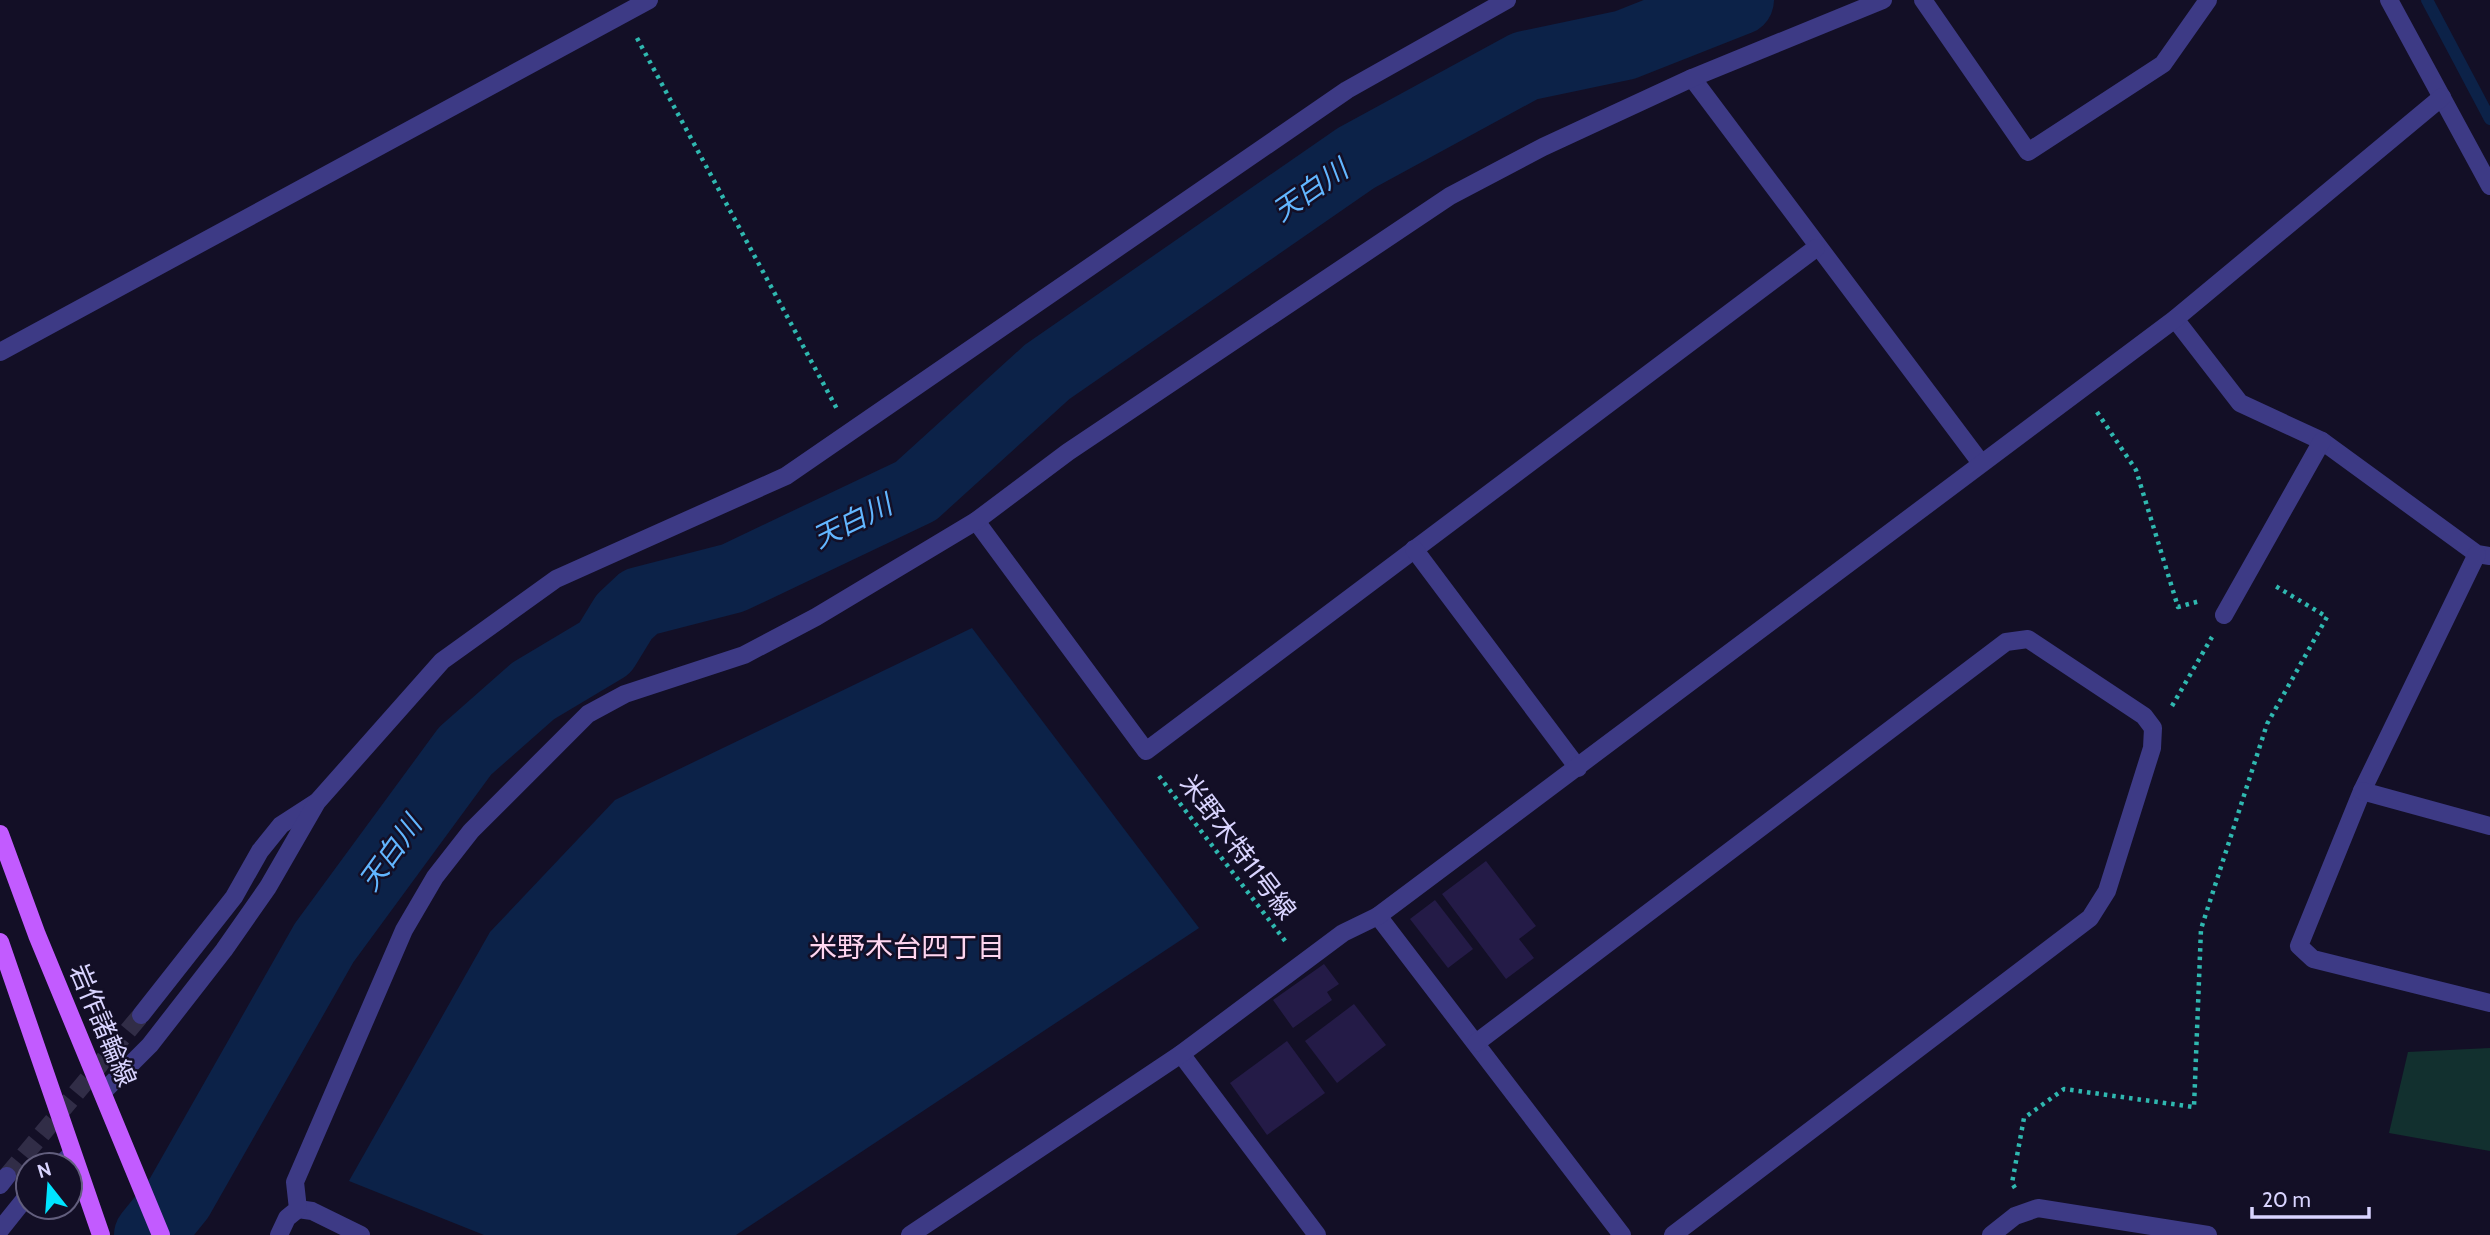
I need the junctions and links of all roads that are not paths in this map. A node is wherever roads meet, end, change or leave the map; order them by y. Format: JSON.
{"nodes":[{"id":1,"x":649,"y":0,"type":"edge"},
{"id":2,"x":1507,"y":0,"type":"edge"},
{"id":3,"x":1882,"y":0,"type":"edge"},
{"id":4,"x":1923,"y":0,"type":"edge"},
{"id":5,"x":2208,"y":0,"type":"edge"},
{"id":6,"x":2389,"y":0,"type":"edge"},
{"id":7,"x":1692,"y":78,"type":"junction"},
{"id":8,"x":2442,"y":97,"type":"junction"},
{"id":9,"x":2490,"y":186,"type":"edge"},
{"id":10,"x":1816,"y":248,"type":"junction"},
{"id":11,"x":2175,"y":320,"type":"junction"},
{"id":12,"x":0,"y":352,"type":"edge"},
{"id":13,"x":2322,"y":442,"type":"junction"},
{"id":14,"x":1981,"y":463,"type":"junction"},
{"id":15,"x":976,"y":521,"type":"junction"},
{"id":16,"x":1414,"y":549,"type":"junction"},
{"id":17,"x":2484,"y":555,"type":"edge"},
{"id":18,"x":2224,"y":615,"type":"road end"},
{"id":19,"x":1578,"y":768,"type":"junction"},
{"id":20,"x":2362,"y":791,"type":"junction"},
{"id":21,"x":317,"y":802,"type":"junction"},
{"id":22,"x":2490,"y":826,"type":"edge"},
{"id":23,"x":0,"y":834,"type":"edge"},
{"id":24,"x":1378,"y":916,"type":"junction"},
{"id":25,"x":0,"y":942,"type":"edge"},
{"id":26,"x":2490,"y":1003,"type":"edge"},
{"id":27,"x":141,"y":1015,"type":"tunnel mouth"},
{"id":28,"x":1476,"y":1043,"type":"junction"},
{"id":29,"x":1181,"y":1054,"type":"junction"},
{"id":30,"x":103,"y":1092,"type":"junction"},
{"id":31,"x":64,"y":1151,"type":"edge"},
{"id":32,"x":84,"y":1189,"type":"edge"},
{"id":33,"x":298,"y":1209,"type":"junction"},
{"id":34,"x":14,"y":1212,"type":"edge"},
{"id":35,"x":0,"y":1230,"type":"edge"},
{"id":36,"x":101,"y":1235,"type":"edge"},
{"id":37,"x":161,"y":1235,"type":"edge"},
{"id":38,"x":279,"y":1235,"type":"edge"},
{"id":39,"x":360,"y":1235,"type":"edge"},
{"id":40,"x":910,"y":1235,"type":"edge"},
{"id":41,"x":1317,"y":1235,"type":"edge"},
{"id":42,"x":1622,"y":1235,"type":"edge"},
{"id":43,"x":1673,"y":1235,"type":"edge"},
{"id":44,"x":1991,"y":1235,"type":"edge"},
{"id":45,"x":2208,"y":1235,"type":"edge"}],
"edges":[{"from":1,"to":12,"type":"street"},
{"from":2,"to":21,"type":"street"},
{"from":3,"to":7,"type":"street"},
{"from":4,"to":5,"type":"street"},
{"from":6,"to":8,"type":"street"},
{"from":7,"to":10,"type":"street"},
{"from":7,"to":15,"type":"street"},
{"from":8,"to":9,"type":"street"},
{"from":8,"to":11,"type":"street"},
{"from":10,"to":14,"type":"street"},
{"from":10,"to":16,"type":"street"},
{"from":11,"to":13,"type":"street"},
{"from":11,"to":14,"type":"street"},
{"from":13,"to":17,"type":"street"},
{"from":13,"to":18,"type":"street"},
{"from":14,"to":19,"type":"street"},
{"from":15,"to":16,"type":"street"},
{"from":15,"to":33,"type":"street"},
{"from":16,"to":19,"type":"street"},
{"from":17,"to":20,"type":"street"},
{"from":19,"to":24,"type":"street"},
{"from":20,"to":22,"type":"street"},
{"from":20,"to":26,"type":"street"},
{"from":21,"to":27,"type":"street"},
{"from":21,"to":30,"type":"street"},
{"from":23,"to":30,"type":"main road","name":"岩作諸輪線"},
{"from":24,"to":28,"type":"street"},
{"from":24,"to":29,"type":"street"},
{"from":25,"to":31,"type":"main road"},
{"from":28,"to":42,"type":"street"},
{"from":28,"to":43,"type":"street"},
{"from":29,"to":40,"type":"street"},
{"from":29,"to":41,"type":"street"},
{"from":30,"to":37,"type":"main road","name":"岩作諸輪線"},
{"from":32,"to":36,"type":"main road"},
{"from":33,"to":38,"type":"street"},
{"from":33,"to":39,"type":"street"},
{"from":34,"to":35,"type":"street"},
{"from":44,"to":45,"type":"street"}]}
